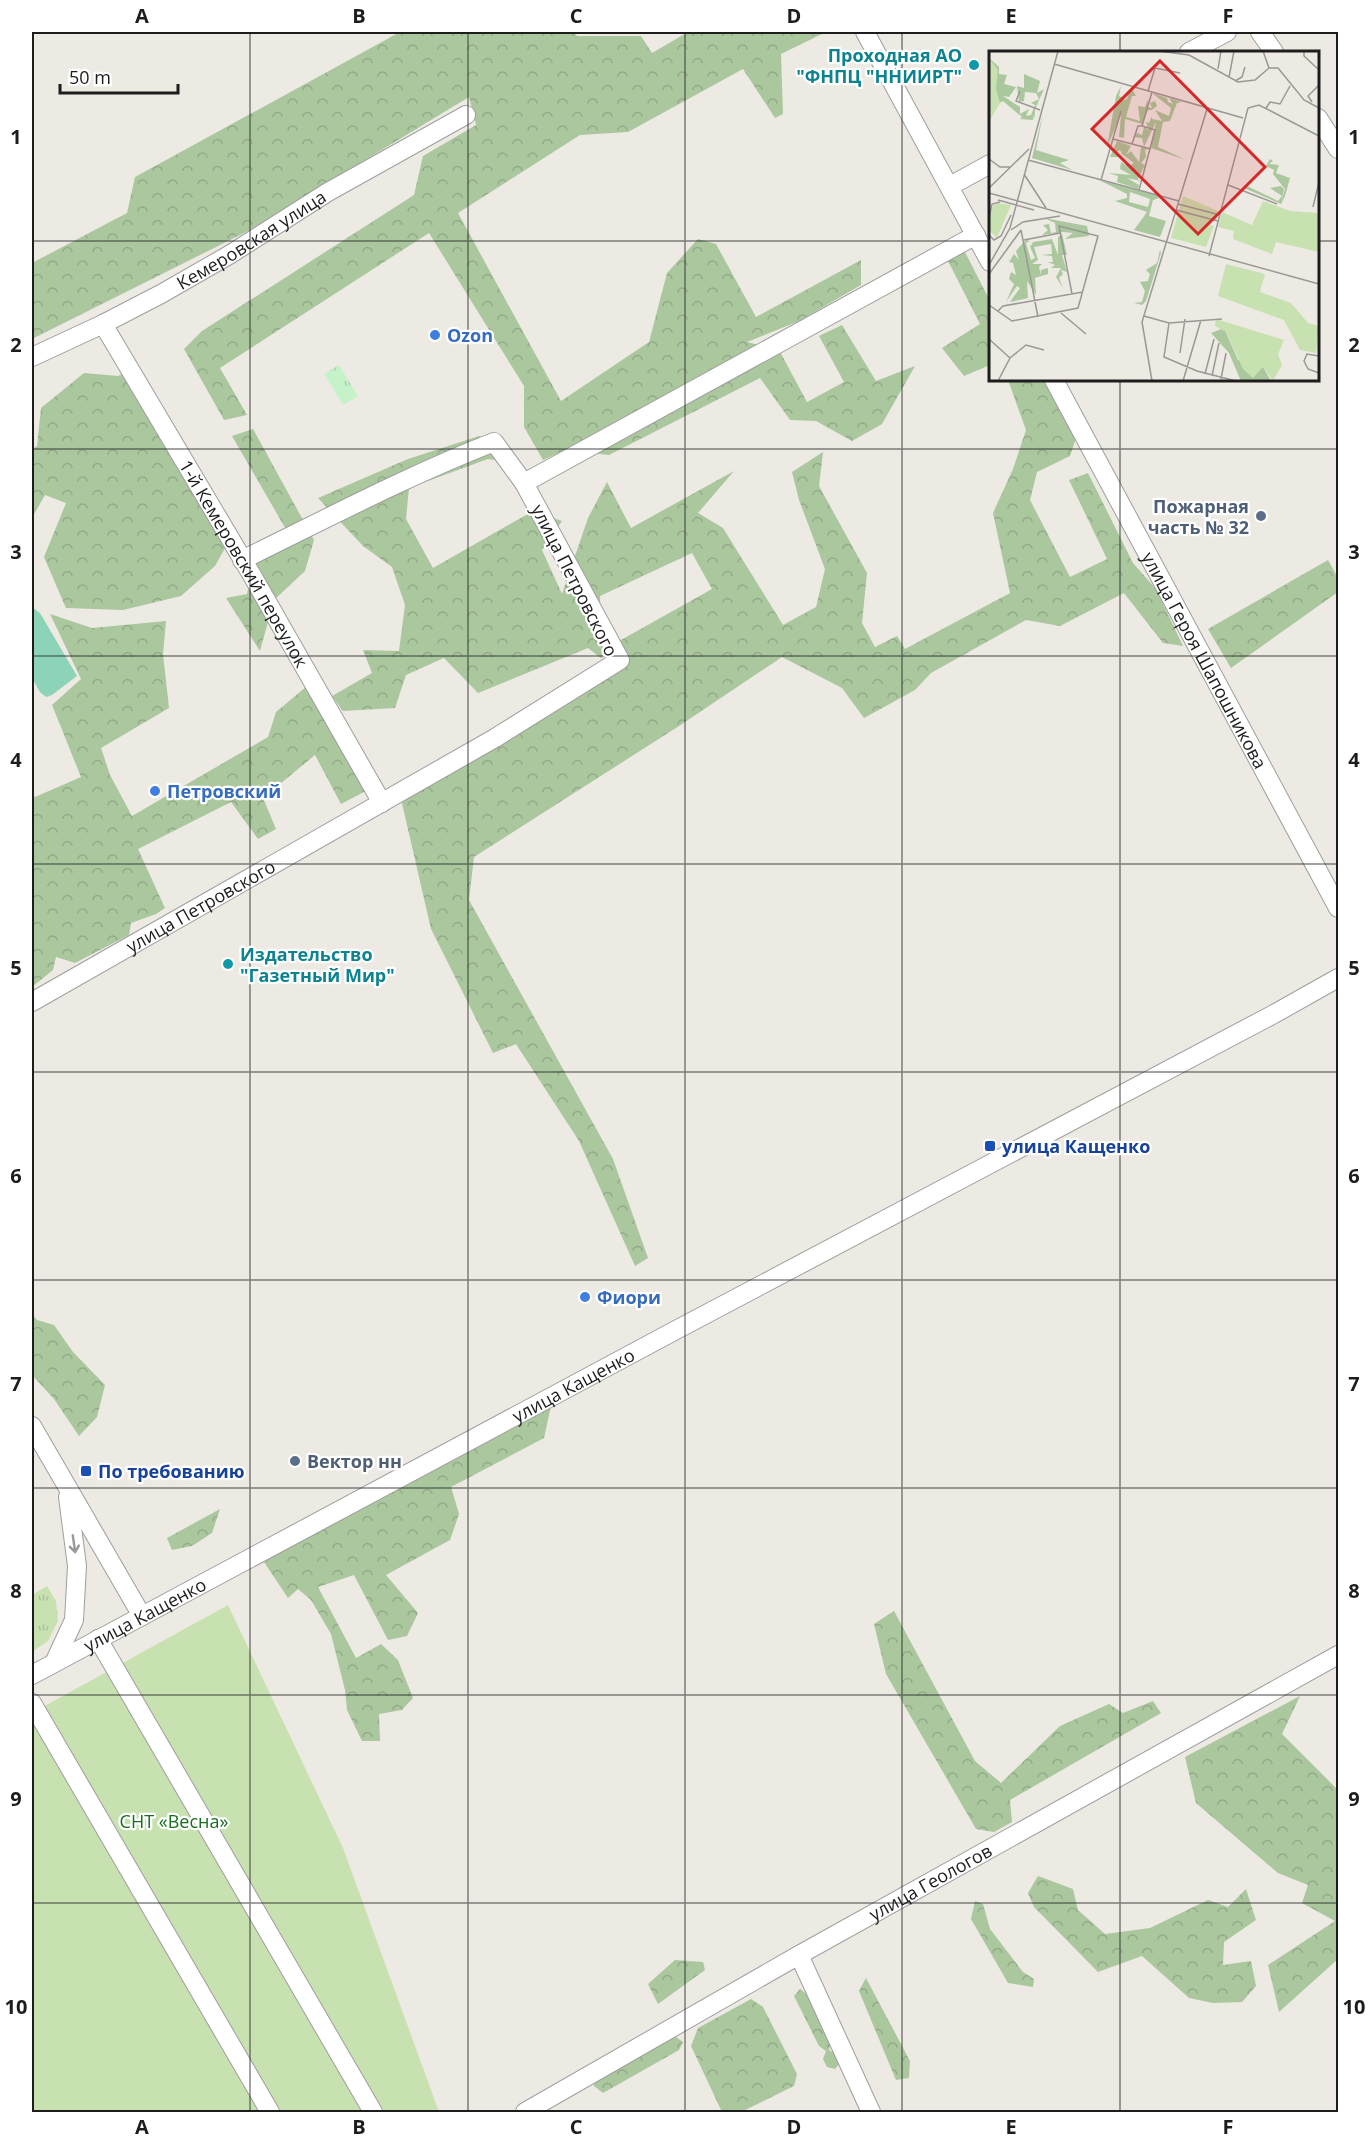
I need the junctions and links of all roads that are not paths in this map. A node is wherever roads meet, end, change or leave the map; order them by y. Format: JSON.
{"nodes":[{"id":1,"x":865,"y":32,"type":"edge"},
{"id":2,"x":1227,"y":32,"type":"edge"},
{"id":3,"x":1260,"y":32,"type":"edge"},
{"id":4,"x":1192,"y":51,"type":"edge"},
{"id":5,"x":1273,"y":51,"type":"edge"},
{"id":6,"x":466,"y":115,"type":"dead end"},
{"id":7,"x":1319,"y":121,"type":"edge"},
{"id":8,"x":1338,"y":149,"type":"edge"},
{"id":9,"x":989,"y":165,"type":"edge"},
{"id":10,"x":950,"y":186,"type":"junction"},
{"id":11,"x":976,"y":235,"type":"junction"},
{"id":12,"x":989,"y":260,"type":"edge"},
{"id":13,"x":103,"y":324,"type":"junction"},
{"id":14,"x":32,"y":357,"type":"edge"},
{"id":15,"x":1055,"y":381,"type":"edge"},
{"id":16,"x":524,"y":483,"type":"junction"},
{"id":17,"x":242,"y":560,"type":"junction"},
{"id":18,"x":382,"y":803,"type":"junction"},
{"id":19,"x":1338,"y":908,"type":"edge"},
{"id":20,"x":1338,"y":978,"type":"edge"},
{"id":21,"x":32,"y":1002,"type":"edge"},
{"id":22,"x":32,"y":1425,"type":"edge"},
{"id":23,"x":66,"y":1486,"type":"junction"},
{"id":24,"x":141,"y":1616,"type":"junction"},
{"id":25,"x":98,"y":1639,"type":"junction"},
{"id":26,"x":1338,"y":1654,"type":"edge"},
{"id":27,"x":54,"y":1663,"type":"junction"},
{"id":28,"x":32,"y":1675,"type":"edge"},
{"id":29,"x":32,"y":1703,"type":"edge"},
{"id":30,"x":799,"y":1955,"type":"junction"},
{"id":31,"x":270,"y":2112,"type":"edge"},
{"id":32,"x":373,"y":2112,"type":"edge"},
{"id":33,"x":525,"y":2112,"type":"edge"},
{"id":34,"x":871,"y":2112,"type":"edge"}],
"edges":[{"from":1,"to":10,"type":"street"},
{"from":2,"to":4,"type":"street"},
{"from":3,"to":5,"type":"street"},
{"from":6,"to":13,"type":"street","name":"Кемеровская улица"},
{"from":7,"to":8,"type":"street"},
{"from":9,"to":10,"type":"street"},
{"from":10,"to":11,"type":"street"},
{"from":11,"to":12,"type":"street"},
{"from":11,"to":16,"type":"street","name":"улица Петровского"},
{"from":13,"to":14,"type":"street","name":"Кемеровская улица"},
{"from":13,"to":17,"type":"street","name":"1-й Кемеровский переулок"},
{"from":15,"to":19,"type":"street","name":"улица Героя Шапошникова"},
{"from":16,"to":17,"type":"street"},
{"from":16,"to":18,"type":"street","name":"улица Петровского"},
{"from":17,"to":18,"type":"street","name":"1-й Кемеровский переулок"},
{"from":18,"to":21,"type":"street","name":"улица Петровского"},
{"from":20,"to":24,"type":"street","name":"улица Кащенко"},
{"from":22,"to":23,"type":"street"},
{"from":23,"to":24,"type":"street"},
{"from":23,"to":27,"type":"street","one_way":true},
{"from":24,"to":25,"type":"street","name":"улица Кащенко"},
{"from":25,"to":27,"type":"street","name":"улица Кащенко"},
{"from":25,"to":32,"type":"street"},
{"from":26,"to":30,"type":"street","name":"улица Геологов"},
{"from":27,"to":28,"type":"street","name":"улица Кащенко"},
{"from":29,"to":31,"type":"street"},
{"from":30,"to":33,"type":"street","name":"улица Геологов"},
{"from":30,"to":34,"type":"street"}]}
